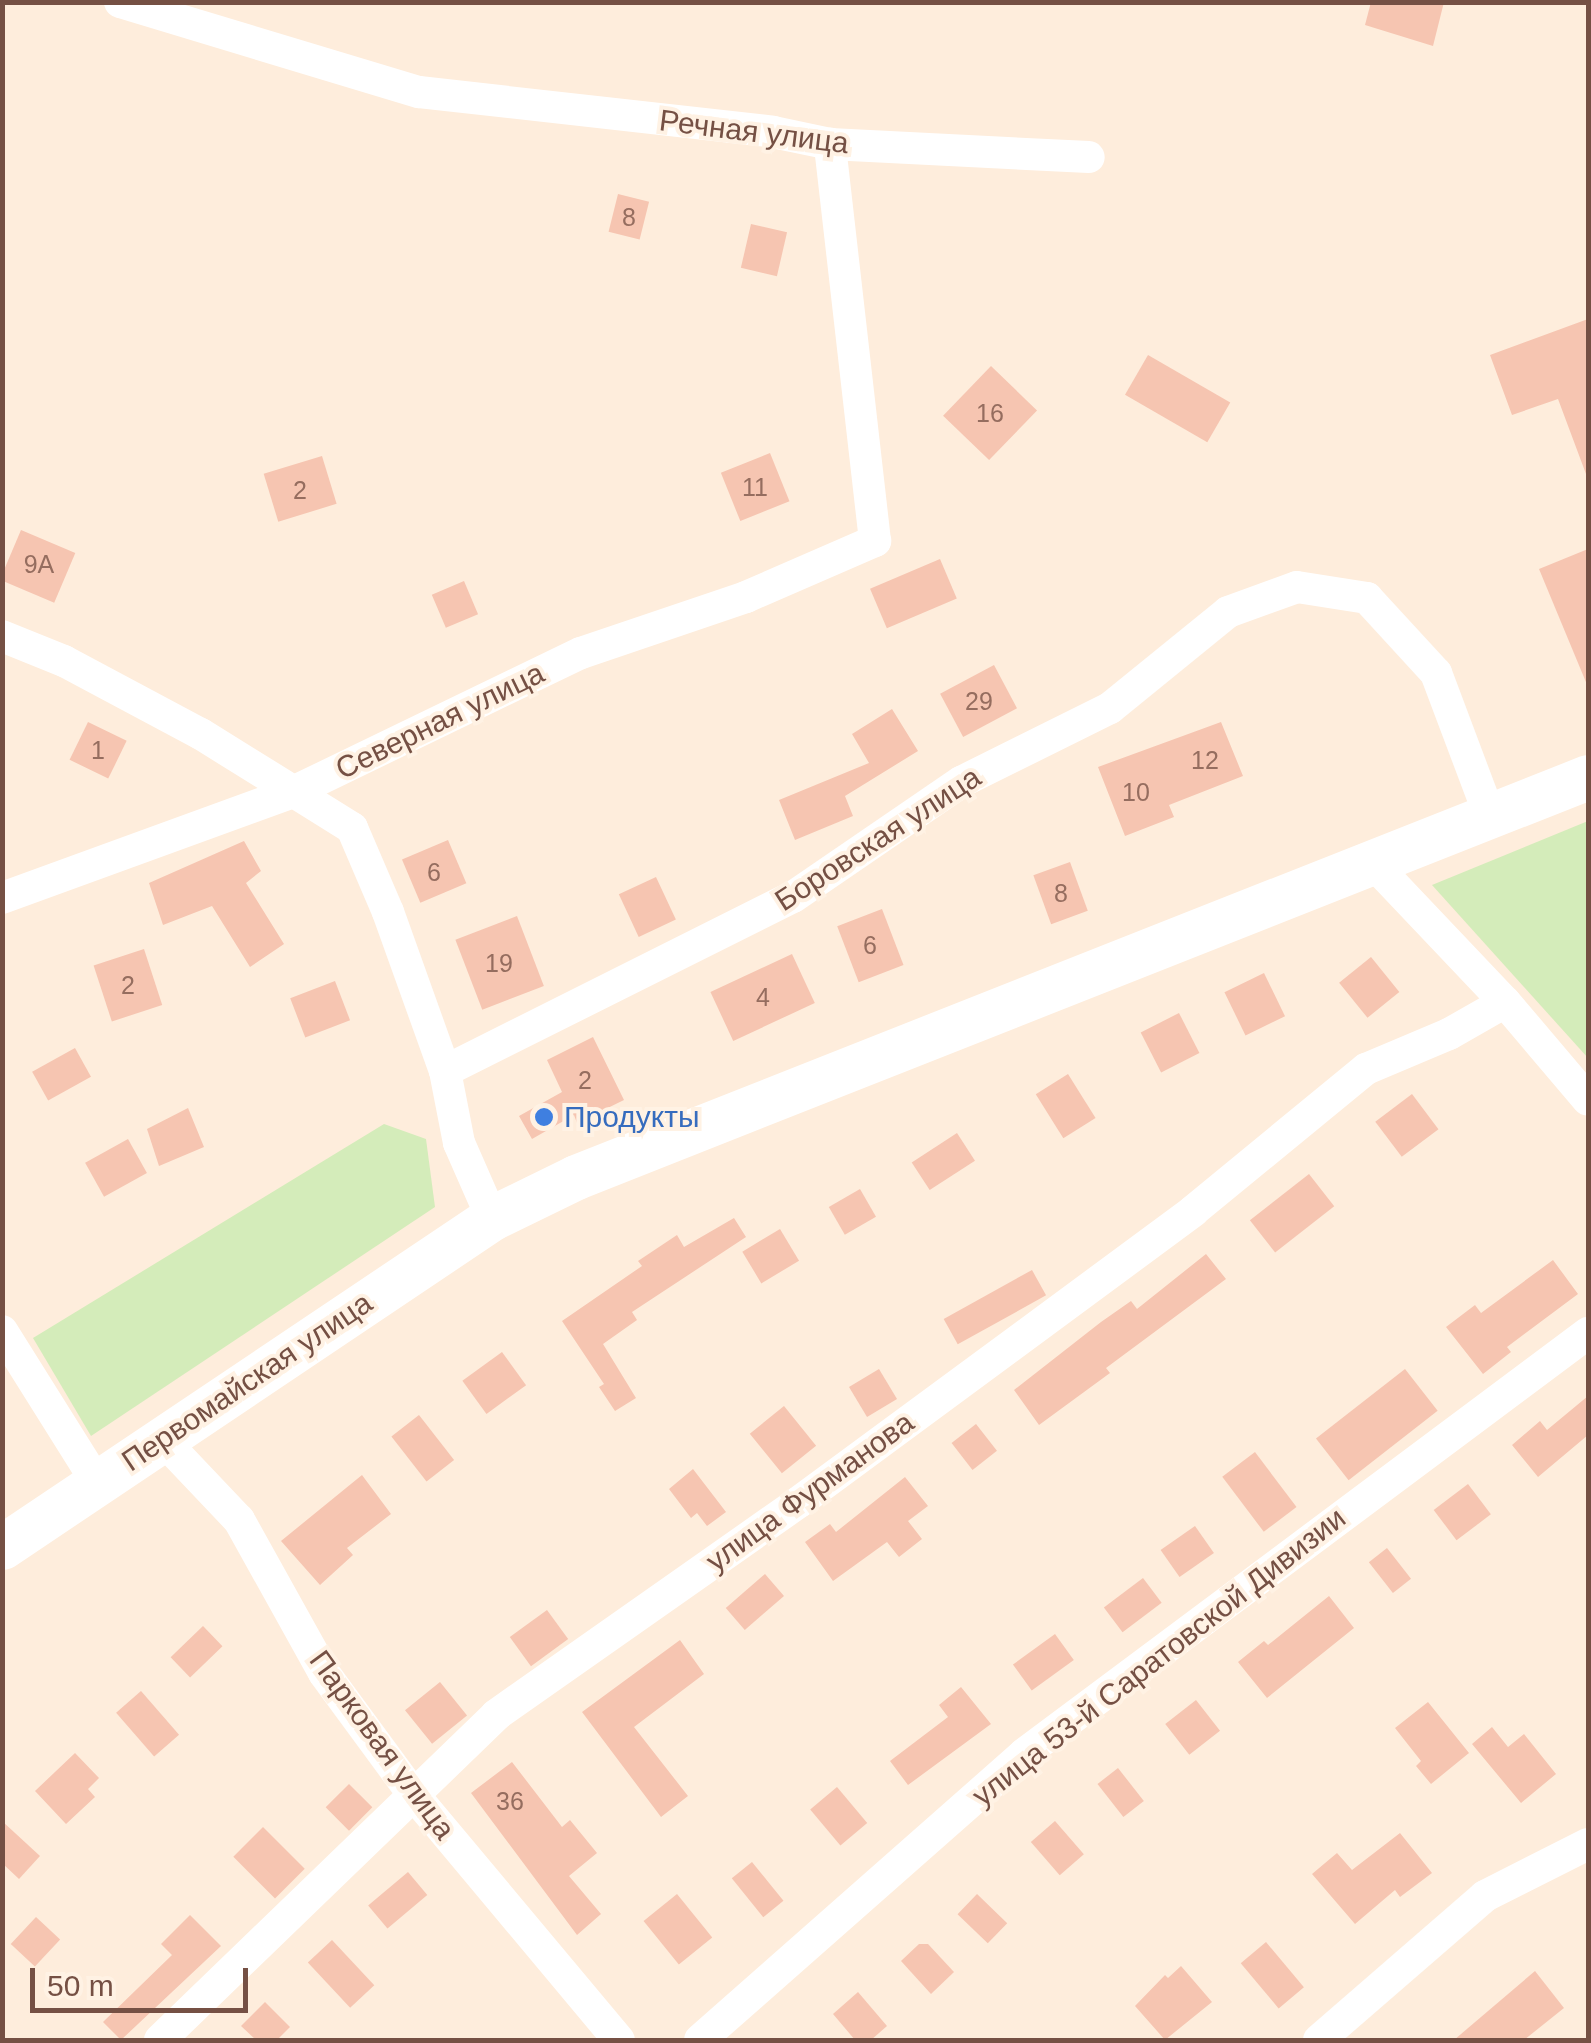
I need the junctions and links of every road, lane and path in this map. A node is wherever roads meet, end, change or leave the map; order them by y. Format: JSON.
{"nodes":[{"id":1,"x":120,"y":2,"type":"edge"},
{"id":2,"x":830,"y":144,"type":"junction"},
{"id":3,"x":1089,"y":157,"type":"dead end"},
{"id":4,"x":2,"y":636,"type":"edge"},
{"id":5,"x":1588,"y":777,"type":"edge"},
{"id":6,"x":293,"y":792,"type":"junction"},
{"id":7,"x":1490,"y":817,"type":"junction"},
{"id":8,"x":1371,"y":861,"type":"junction"},
{"id":9,"x":2,"y":898,"type":"edge"},
{"id":10,"x":1505,"y":1002,"type":"junction"},
{"id":11,"x":444,"y":1071,"type":"junction"},
{"id":12,"x":1588,"y":1100,"type":"edge"},
{"id":13,"x":492,"y":1218,"type":"junction"},
{"id":14,"x":2,"y":1331,"type":"edge"},
{"id":15,"x":1588,"y":1333,"type":"edge"},
{"id":16,"x":162,"y":1439,"type":"junction"},
{"id":17,"x":96,"y":1482,"type":"junction"},
{"id":18,"x":2,"y":1547,"type":"edge"},
{"id":19,"x":413,"y":1794,"type":"junction"},
{"id":20,"x":1588,"y":1844,"type":"edge"},
{"id":21,"x":160,"y":2040,"type":"edge"},
{"id":22,"x":619,"y":2040,"type":"edge"},
{"id":23,"x":700,"y":2040,"type":"edge"},
{"id":24,"x":1319,"y":2040,"type":"edge"}],
"edges":[{"from":1,"to":2,"type":"street","name":"Речная улица"},
{"from":2,"to":3,"type":"street","name":"Речная улица"},
{"from":2,"to":6,"type":"street","name":"Северная улица"},
{"from":4,"to":6,"type":"street"},
{"from":5,"to":7,"type":"main road","name":"Первомайская улица"},
{"from":6,"to":9,"type":"street","name":"Северная улица"},
{"from":6,"to":11,"type":"street"},
{"from":7,"to":8,"type":"main road","name":"Первомайская улица"},
{"from":7,"to":11,"type":"street","name":"Боровская улица"},
{"from":8,"to":10,"type":"street"},
{"from":8,"to":13,"type":"main road","name":"Первомайская улица"},
{"from":10,"to":12,"type":"street"},
{"from":10,"to":19,"type":"street","name":"улица Фурманова"},
{"from":11,"to":13,"type":"street"},
{"from":13,"to":16,"type":"main road","name":"Первомайская улица"},
{"from":14,"to":17,"type":"street"},
{"from":15,"to":23,"type":"street","name":"улица 53-й Саратовской Дивизии"},
{"from":16,"to":17,"type":"main road","name":"Первомайская улица"},
{"from":16,"to":19,"type":"street","name":"Парковая улица"},
{"from":17,"to":18,"type":"main road","name":"Первомайская улица"},
{"from":19,"to":21,"type":"street","name":"улица Фурманова"},
{"from":19,"to":22,"type":"street","name":"Парковая улица"},
{"from":20,"to":24,"type":"street"}]}
